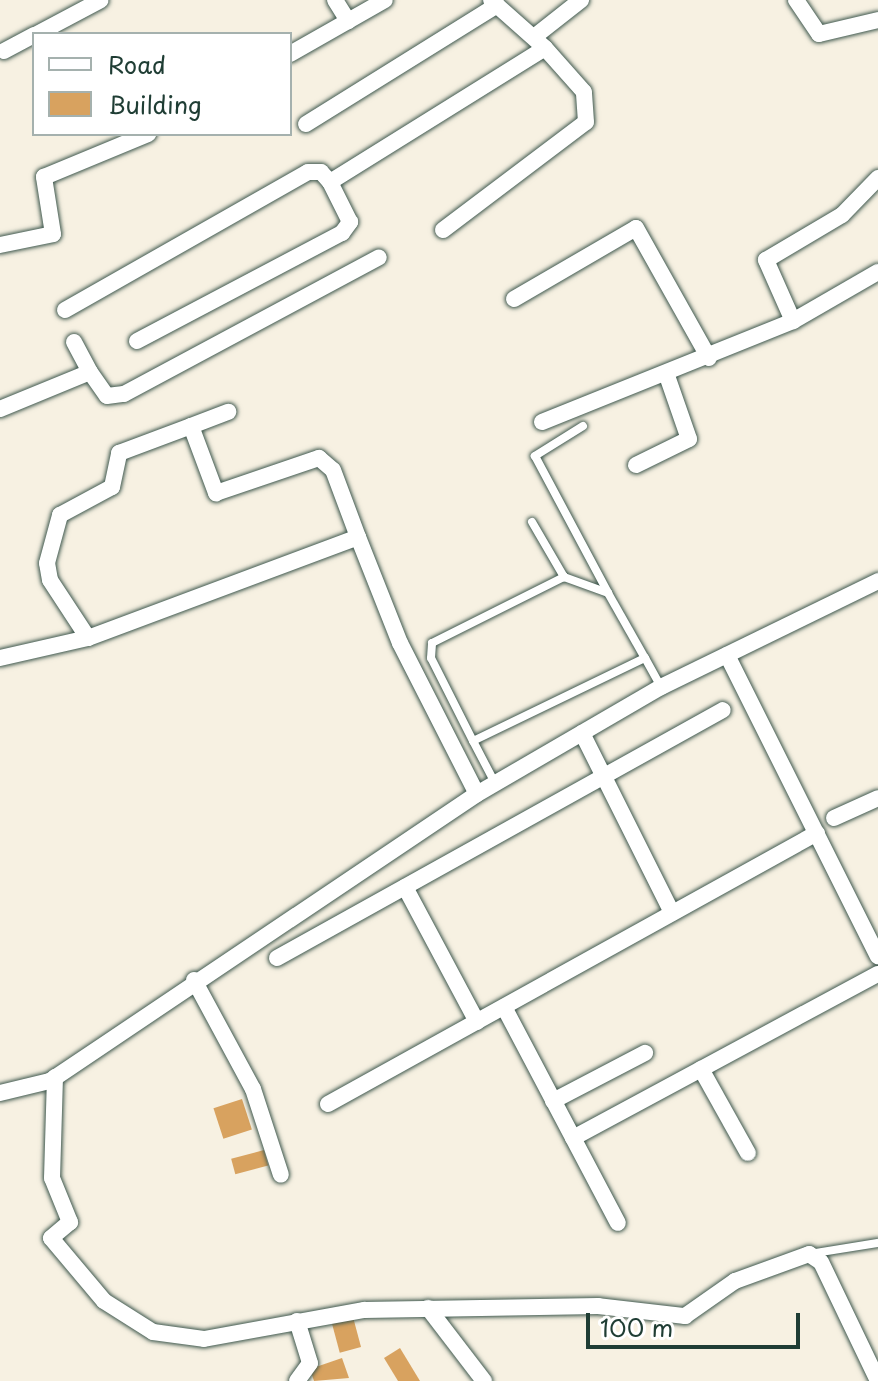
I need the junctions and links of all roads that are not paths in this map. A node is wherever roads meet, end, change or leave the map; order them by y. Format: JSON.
{"nodes":[{"id":1,"x":101,"y":0,"type":"edge"},
{"id":2,"x":335,"y":0,"type":"edge"},
{"id":3,"x":385,"y":0,"type":"edge"},
{"id":4,"x":581,"y":0,"type":"edge"},
{"id":5,"x":796,"y":0,"type":"edge"},
{"id":6,"x":494,"y":2,"type":"edge"},
{"id":7,"x":878,"y":20,"type":"edge"},
{"id":8,"x":348,"y":21,"type":"junction"},
{"id":9,"x":41,"y":32,"type":"edge"},
{"id":10,"x":32,"y":37,"type":"edge"},
{"id":11,"x":539,"y":42,"type":"junction"},
{"id":12,"x":4,"y":51,"type":"dead end"},
{"id":13,"x":292,"y":53,"type":"edge"},
{"id":14,"x":306,"y":124,"type":"dead end"},
{"id":15,"x":143,"y":136,"type":"edge"},
{"id":16,"x":878,"y":178,"type":"edge"},
{"id":17,"x":330,"y":182,"type":"junction"},
{"id":18,"x":443,"y":230,"type":"dead end"},
{"id":19,"x":0,"y":245,"type":"edge"},
{"id":20,"x":379,"y":257,"type":"dead end"},
{"id":21,"x":878,"y":272,"type":"edge"},
{"id":22,"x":514,"y":299,"type":"dead end"},
{"id":23,"x":65,"y":310,"type":"dead end"},
{"id":24,"x":793,"y":321,"type":"junction"},
{"id":25,"x":137,"y":341,"type":"dead end"},
{"id":26,"x":74,"y":342,"type":"dead end"},
{"id":27,"x":709,"y":358,"type":"junction"},
{"id":28,"x":90,"y":372,"type":"junction"},
{"id":29,"x":667,"y":376,"type":"junction"},
{"id":30,"x":0,"y":409,"type":"edge"},
{"id":31,"x":228,"y":412,"type":"dead end"},
{"id":32,"x":542,"y":422,"type":"dead end"},
{"id":33,"x":191,"y":426,"type":"junction"},
{"id":34,"x":583,"y":426,"type":"dead end"},
{"id":35,"x":636,"y":465,"type":"dead end"},
{"id":36,"x":532,"y":522,"type":"dead end"},
{"id":37,"x":358,"y":537,"type":"junction"},
{"id":38,"x":564,"y":577,"type":"junction"},
{"id":39,"x":878,"y":581,"type":"edge"},
{"id":40,"x":608,"y":593,"type":"junction"},
{"id":41,"x":88,"y":638,"type":"junction"},
{"id":42,"x":727,"y":655,"type":"junction"},
{"id":43,"x":0,"y":658,"type":"edge"},
{"id":44,"x":645,"y":658,"type":"junction"},
{"id":45,"x":661,"y":687,"type":"junction"},
{"id":46,"x":723,"y":710,"type":"dead end"},
{"id":47,"x":582,"y":733,"type":"junction"},
{"id":48,"x":473,"y":741,"type":"junction"},
{"id":49,"x":603,"y":774,"type":"junction"},
{"id":50,"x":495,"y":783,"type":"junction"},
{"id":51,"x":477,"y":794,"type":"junction"},
{"id":52,"x":878,"y":798,"type":"edge"},
{"id":53,"x":834,"y":818,"type":"dead end"},
{"id":54,"x":817,"y":833,"type":"junction"},
{"id":55,"x":405,"y":887,"type":"junction"},
{"id":56,"x":672,"y":913,"type":"junction"},
{"id":57,"x":878,"y":956,"type":"edge"},
{"id":58,"x":277,"y":958,"type":"dead end"},
{"id":59,"x":878,"y":974,"type":"edge"},
{"id":60,"x":194,"y":980,"type":"junction"},
{"id":61,"x":504,"y":1007,"type":"junction"},
{"id":62,"x":477,"y":1022,"type":"junction"},
{"id":63,"x":645,"y":1053,"type":"dead end"},
{"id":64,"x":701,"y":1069,"type":"junction"},
{"id":65,"x":55,"y":1077,"type":"junction"},
{"id":66,"x":0,"y":1093,"type":"edge"},
{"id":67,"x":553,"y":1101,"type":"junction"},
{"id":68,"x":328,"y":1104,"type":"dead end"},
{"id":69,"x":573,"y":1138,"type":"junction"},
{"id":70,"x":748,"y":1153,"type":"dead end"},
{"id":71,"x":281,"y":1175,"type":"dead end"},
{"id":72,"x":618,"y":1223,"type":"dead end"},
{"id":73,"x":878,"y":1243,"type":"edge"},
{"id":74,"x":809,"y":1254,"type":"junction"},
{"id":75,"x":428,"y":1308,"type":"junction"},
{"id":76,"x":297,"y":1321,"type":"junction"},
{"id":77,"x":297,"y":1381,"type":"edge"},
{"id":78,"x":484,"y":1381,"type":"edge"},
{"id":79,"x":878,"y":1381,"type":"edge"}],
"edges":[{"from":1,"to":9,"type":"street"},
{"from":2,"to":8,"type":"street"},
{"from":3,"to":8,"type":"street"},
{"from":4,"to":11,"type":"street"},
{"from":5,"to":7,"type":"street"},
{"from":6,"to":11,"type":"street"},
{"from":6,"to":14,"type":"street"},
{"from":8,"to":13,"type":"street"},
{"from":10,"to":12,"type":"street"},
{"from":11,"to":17,"type":"street"},
{"from":11,"to":18,"type":"street"},
{"from":15,"to":19,"type":"street"},
{"from":16,"to":24,"type":"street"},
{"from":17,"to":23,"type":"street"},
{"from":17,"to":25,"type":"street"},
{"from":20,"to":28,"type":"street"},
{"from":21,"to":24,"type":"street"},
{"from":22,"to":27,"type":"street"},
{"from":24,"to":27,"type":"street"},
{"from":26,"to":28,"type":"street"},
{"from":27,"to":29,"type":"street"},
{"from":28,"to":30,"type":"street"},
{"from":29,"to":32,"type":"street"},
{"from":29,"to":35,"type":"street"},
{"from":31,"to":33,"type":"street"},
{"from":33,"to":37,"type":"street"},
{"from":33,"to":41,"type":"street"},
{"from":34,"to":40,"type":"lane"},
{"from":36,"to":38,"type":"lane"},
{"from":37,"to":41,"type":"street"},
{"from":37,"to":51,"type":"street"},
{"from":38,"to":40,"type":"lane"},
{"from":38,"to":48,"type":"lane"},
{"from":39,"to":42,"type":"street"},
{"from":40,"to":44,"type":"lane"},
{"from":41,"to":43,"type":"street"},
{"from":42,"to":45,"type":"street"},
{"from":42,"to":54,"type":"street"},
{"from":44,"to":45,"type":"lane"},
{"from":44,"to":48,"type":"lane"},
{"from":45,"to":47,"type":"street"},
{"from":46,"to":49,"type":"street"},
{"from":47,"to":49,"type":"street"},
{"from":47,"to":50,"type":"street"},
{"from":48,"to":50,"type":"lane"},
{"from":49,"to":55,"type":"street"},
{"from":49,"to":56,"type":"street"},
{"from":50,"to":51,"type":"street"},
{"from":51,"to":60,"type":"street"},
{"from":52,"to":53,"type":"street"},
{"from":54,"to":56,"type":"street"},
{"from":54,"to":57,"type":"street"},
{"from":55,"to":58,"type":"street"},
{"from":55,"to":62,"type":"street"},
{"from":56,"to":61,"type":"street"},
{"from":59,"to":64,"type":"street"},
{"from":60,"to":65,"type":"street"},
{"from":60,"to":71,"type":"street"},
{"from":61,"to":62,"type":"street"},
{"from":61,"to":67,"type":"street"},
{"from":62,"to":68,"type":"street"},
{"from":63,"to":67,"type":"street"},
{"from":64,"to":69,"type":"street"},
{"from":64,"to":70,"type":"street"},
{"from":65,"to":66,"type":"street"},
{"from":65,"to":76,"type":"street"},
{"from":67,"to":69,"type":"street"},
{"from":69,"to":72,"type":"street"},
{"from":73,"to":74,"type":"lane"},
{"from":74,"to":75,"type":"street"},
{"from":74,"to":79,"type":"street"},
{"from":75,"to":76,"type":"street"},
{"from":75,"to":78,"type":"street"},
{"from":76,"to":77,"type":"street"}]}
